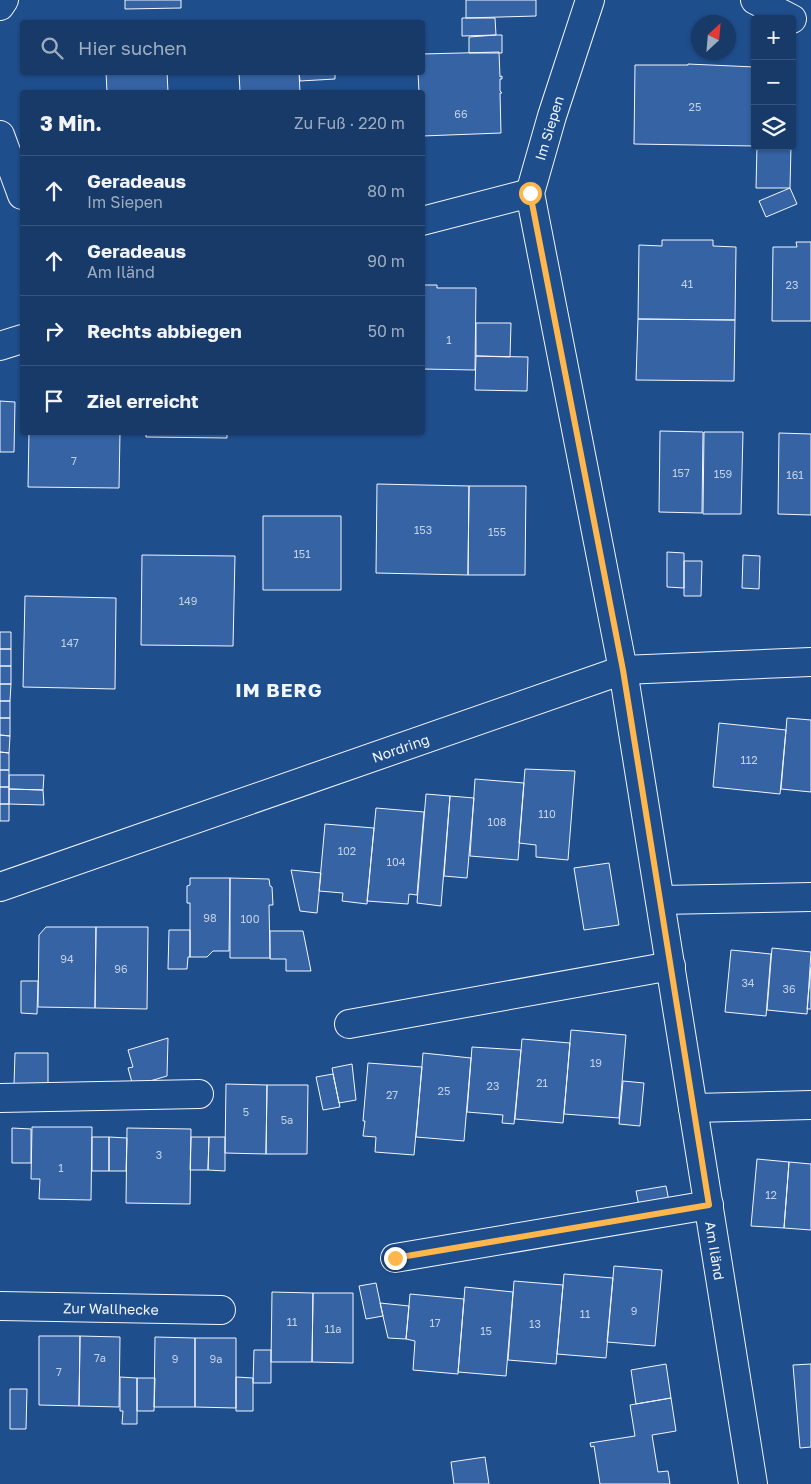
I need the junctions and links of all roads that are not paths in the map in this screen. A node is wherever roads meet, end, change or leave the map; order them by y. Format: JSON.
{"nodes":[{"id":1,"x":4,"y":0,"type":"edge"},
{"id":2,"x":590,"y":0,"type":"edge"},
{"id":3,"x":755,"y":0,"type":"edge"},
{"id":4,"x":0,"y":6,"type":"edge"},
{"id":5,"x":784,"y":15,"type":"edge"},
{"id":6,"x":796,"y":22,"type":"edge"},
{"id":7,"x":811,"y":32,"type":"edge"},
{"id":8,"x":0,"y":135,"type":"edge"},
{"id":9,"x":20,"y":190,"type":"edge"},
{"id":10,"x":530,"y":193,"type":"junction"},
{"id":11,"x":425,"y":219,"type":"edge"},
{"id":12,"x":20,"y":339,"type":"edge"},
{"id":13,"x":0,"y":346,"type":"edge"},
{"id":14,"x":811,"y":662,"type":"edge"},
{"id":15,"x":623,"y":670,"type":"junction"},
{"id":16,"x":0,"y":887,"type":"edge"},
{"id":17,"x":811,"y":897,"type":"edge"},
{"id":18,"x":660,"y":900,"type":"junction"},
{"id":19,"x":671,"y":966,"type":"junction"},
{"id":20,"x":349,"y":1024,"type":"dead end"},
{"id":21,"x":199,"y":1094,"type":"dead end"},
{"id":22,"x":0,"y":1098,"type":"edge"},
{"id":23,"x":811,"y":1105,"type":"edge"},
{"id":24,"x":693,"y":1108,"type":"junction"},
{"id":25,"x":709,"y":1205,"type":"junction"},
{"id":26,"x":395,"y":1258,"type":"dead end"},
{"id":27,"x":0,"y":1306,"type":"edge"},
{"id":28,"x":221,"y":1310,"type":"dead end"},
{"id":29,"x":753,"y":1484,"type":"edge"}],
"edges":[{"from":1,"to":4,"type":"street"},
{"from":2,"to":10,"type":"street","name":"Im Siepen"},
{"from":3,"to":5,"type":"street"},
{"from":6,"to":7,"type":"street"},
{"from":8,"to":9,"type":"street"},
{"from":10,"to":11,"type":"street"},
{"from":10,"to":15,"type":"street","name":"Im Siepen"},
{"from":12,"to":13,"type":"street"},
{"from":14,"to":15,"type":"street","name":"Nordring"},
{"from":15,"to":16,"type":"street","name":"Nordring"},
{"from":15,"to":18,"type":"street","name":"Am Iländ"},
{"from":17,"to":18,"type":"street"},
{"from":18,"to":19,"type":"street","name":"Am Iländ"},
{"from":19,"to":20,"type":"street"},
{"from":19,"to":24,"type":"street","name":"Am Iländ"},
{"from":21,"to":22,"type":"street"},
{"from":23,"to":24,"type":"street"},
{"from":24,"to":25,"type":"street","name":"Am Iländ"},
{"from":25,"to":26,"type":"street"},
{"from":25,"to":29,"type":"street","name":"Am Iländ"},
{"from":27,"to":28,"type":"street","name":"Zur Wallhecke"}]}
